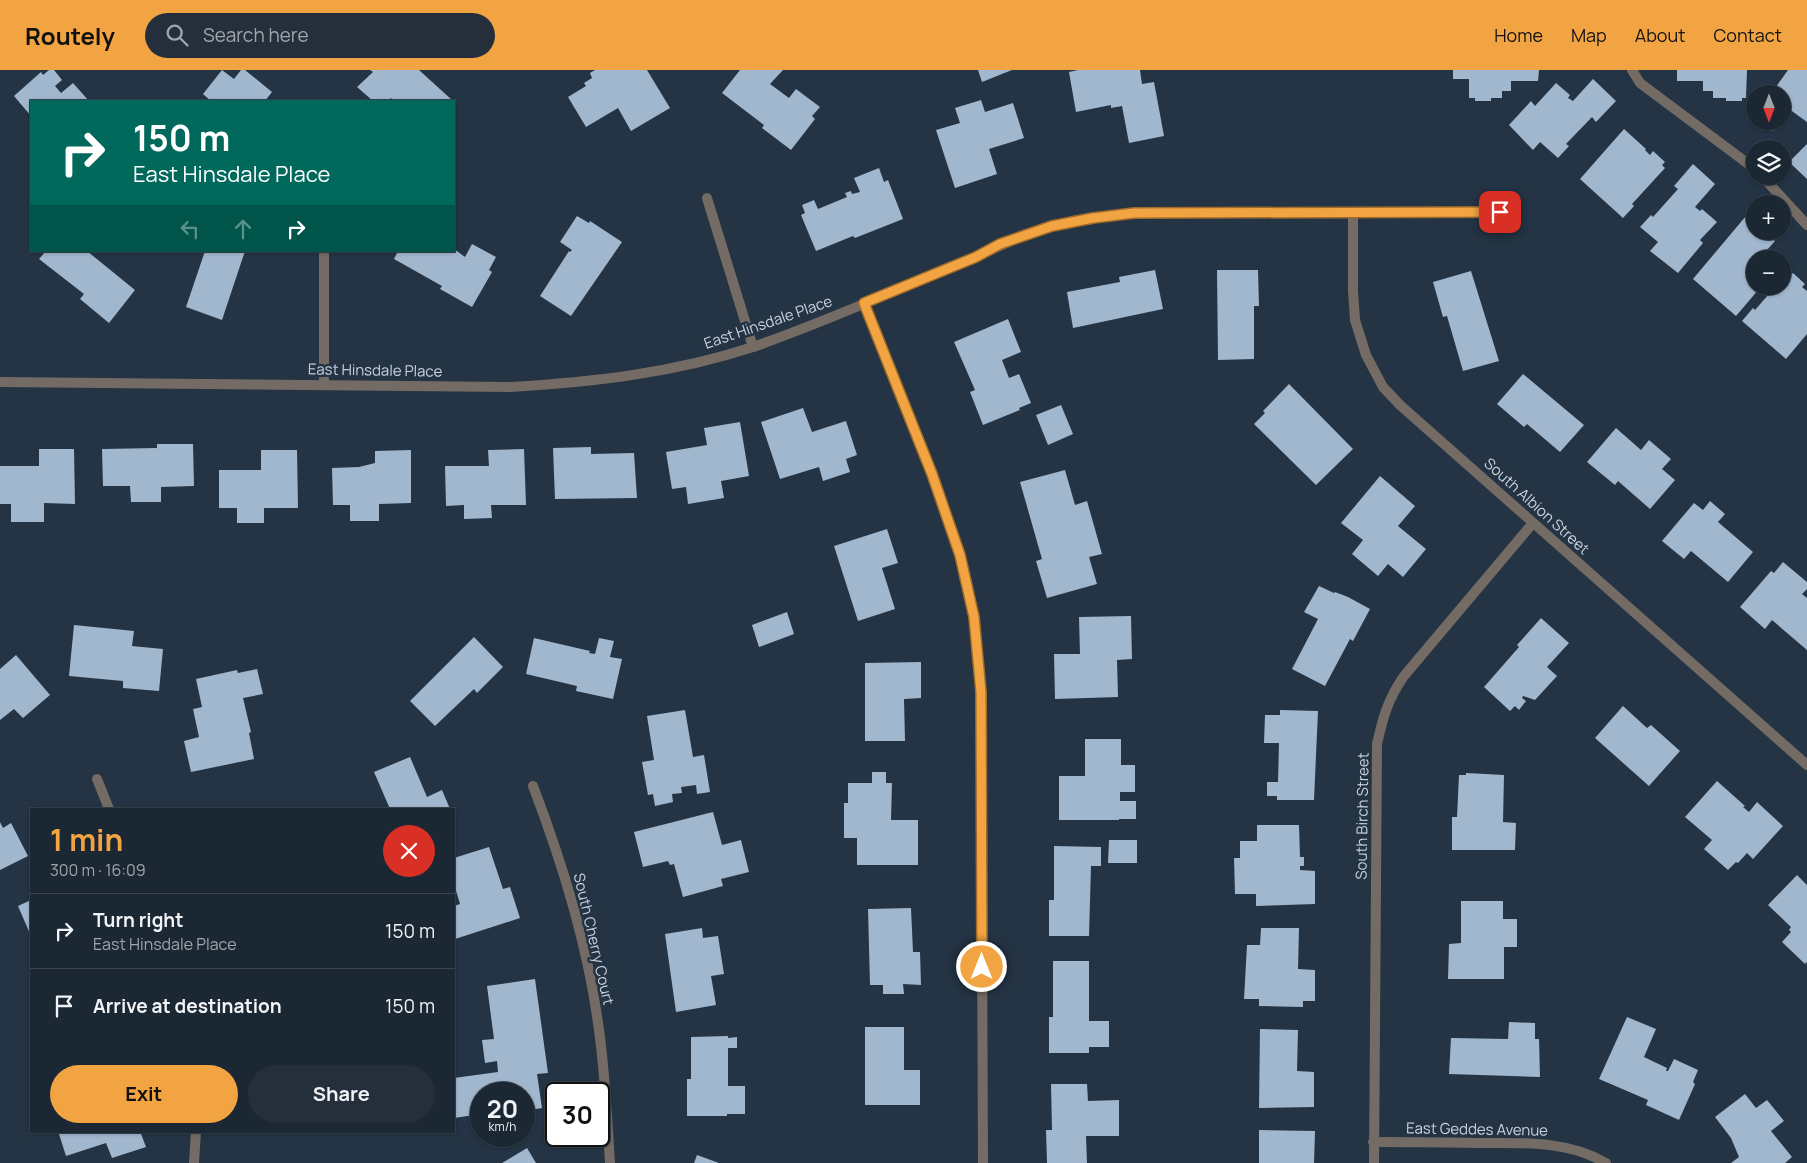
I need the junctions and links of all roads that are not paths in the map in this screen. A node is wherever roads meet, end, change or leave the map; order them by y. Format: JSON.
{"nodes":[{"id":1,"x":1632,"y":70,"type":"edge"},
{"id":2,"x":1746,"y":162,"type":"edge"},
{"id":3,"x":1770,"y":185,"type":"edge"},
{"id":4,"x":707,"y":198,"type":"dead end"},
{"id":5,"x":1500,"y":212,"type":"dead end"},
{"id":6,"x":1354,"y":213,"type":"junction"},
{"id":7,"x":1807,"y":224,"type":"edge"},
{"id":8,"x":324,"y":252,"type":"edge"},
{"id":9,"x":864,"y":303,"type":"junction"},
{"id":10,"x":753,"y":346,"type":"junction"},
{"id":11,"x":0,"y":382,"type":"edge"},
{"id":12,"x":324,"y":385,"type":"junction"},
{"id":13,"x":1533,"y":523,"type":"junction"},
{"id":14,"x":1807,"y":765,"type":"edge"},
{"id":15,"x":97,"y":780,"type":"dead end"},
{"id":16,"x":533,"y":786,"type":"dead end"},
{"id":17,"x":109,"y":808,"type":"edge"},
{"id":18,"x":196,"y":1133,"type":"edge"},
{"id":19,"x":1373,"y":1142,"type":"junction"},
{"id":20,"x":194,"y":1163,"type":"edge"},
{"id":21,"x":610,"y":1163,"type":"edge"},
{"id":22,"x":983,"y":1163,"type":"edge"},
{"id":23,"x":1374,"y":1163,"type":"edge"},
{"id":24,"x":1606,"y":1163,"type":"edge"}],
"edges":[{"from":1,"to":2,"type":"street"},
{"from":3,"to":7,"type":"street"},
{"from":4,"to":10,"type":"street"},
{"from":5,"to":6,"type":"street","name":"East Hinsdale Place"},
{"from":6,"to":9,"type":"street","name":"East Hinsdale Place"},
{"from":6,"to":13,"type":"street","name":"South Albion Street"},
{"from":8,"to":12,"type":"street"},
{"from":9,"to":10,"type":"street","name":"East Hinsdale Place"},
{"from":9,"to":22,"type":"street"},
{"from":10,"to":12,"type":"street","name":"East Hinsdale Place"},
{"from":11,"to":12,"type":"street","name":"East Hinsdale Place"},
{"from":13,"to":14,"type":"street","name":"South Albion Street"},
{"from":13,"to":19,"type":"street","name":"South Birch Street"},
{"from":15,"to":17,"type":"street"},
{"from":16,"to":21,"type":"street","name":"South Cherry Court"},
{"from":18,"to":20,"type":"street"},
{"from":19,"to":23,"type":"street","name":"South Birch Street"},
{"from":19,"to":24,"type":"street","name":"East Geddes Avenue"}]}
